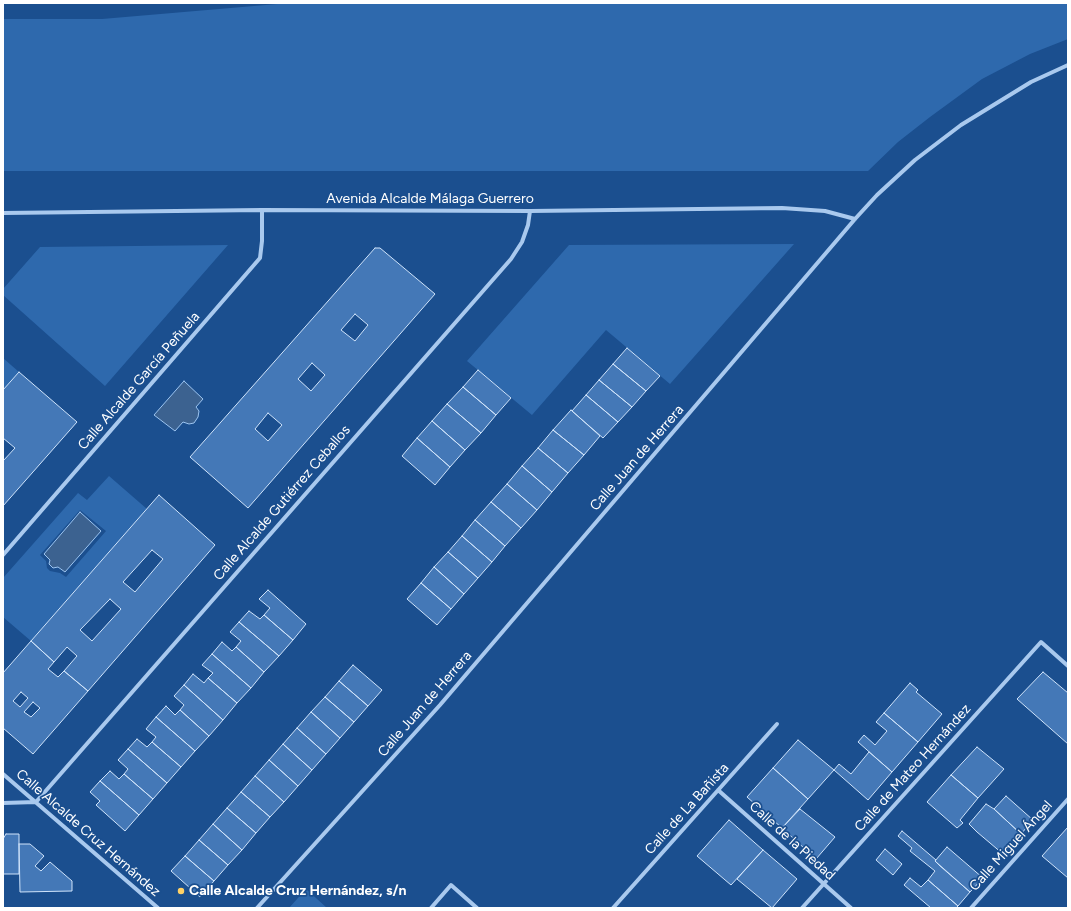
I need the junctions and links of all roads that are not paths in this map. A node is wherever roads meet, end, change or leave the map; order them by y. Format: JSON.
{"nodes":[{"id":1,"x":1068,"y":65,"type":"edge"},
{"id":2,"x":262,"y":210,"type":"junction"},
{"id":3,"x":530,"y":210,"type":"junction"},
{"id":4,"x":3,"y":213,"type":"edge"},
{"id":5,"x":855,"y":219,"type":"junction"},
{"id":6,"x":3,"y":555,"type":"edge"},
{"id":7,"x":1068,"y":666,"type":"edge"},
{"id":8,"x":777,"y":724,"type":"dead end"},
{"id":9,"x":3,"y":774,"type":"edge"},
{"id":10,"x":718,"y":790,"type":"junction"},
{"id":11,"x":1068,"y":799,"type":"edge"},
{"id":12,"x":36,"y":802,"type":"junction"},
{"id":13,"x":3,"y":803,"type":"edge"},
{"id":14,"x":824,"y":884,"type":"junction"},
{"id":15,"x":158,"y":908,"type":"edge"},
{"id":16,"x":257,"y":908,"type":"edge"},
{"id":17,"x":431,"y":908,"type":"edge"},
{"id":18,"x":477,"y":908,"type":"edge"},
{"id":19,"x":613,"y":908,"type":"edge"},
{"id":20,"x":802,"y":908,"type":"edge"},
{"id":21,"x":851,"y":908,"type":"edge"},
{"id":22,"x":971,"y":908,"type":"edge"}],
"edges":[{"from":1,"to":5,"type":"street","name":"Calle Juan de Herrera"},
{"from":2,"to":3,"type":"street","name":"Avenida Alcalde Málaga Guerrero"},
{"from":2,"to":4,"type":"street","name":"Avenida Alcalde Málaga Guerrero"},
{"from":2,"to":6,"type":"street","name":"Calle Alcalde García Peñuela"},
{"from":3,"to":5,"type":"street","name":"Avenida Alcalde Málaga Guerrero"},
{"from":3,"to":12,"type":"street","name":"Calle Alcalde Gutiérrez Ceballos"},
{"from":5,"to":16,"type":"street","name":"Calle Juan de Herrera"},
{"from":7,"to":14,"type":"street","name":"Calle de Mateo Hernández"},
{"from":8,"to":10,"type":"street","name":"Calle de La Bañista"},
{"from":9,"to":12,"type":"street","name":"Calle Alcalde Cruz Hernández"},
{"from":10,"to":14,"type":"street","name":"Calle de la Piedad"},
{"from":10,"to":19,"type":"street","name":"Calle de La Bañista"},
{"from":11,"to":22,"type":"street","name":"Calle Miguel Ángel"},
{"from":12,"to":13,"type":"street"},
{"from":12,"to":15,"type":"street","name":"Calle Alcalde Cruz Hernández"},
{"from":14,"to":20,"type":"street","name":"Calle de Mateo Hernández"},
{"from":14,"to":21,"type":"street","name":"Calle de la Piedad"},
{"from":17,"to":18,"type":"street"}]}
